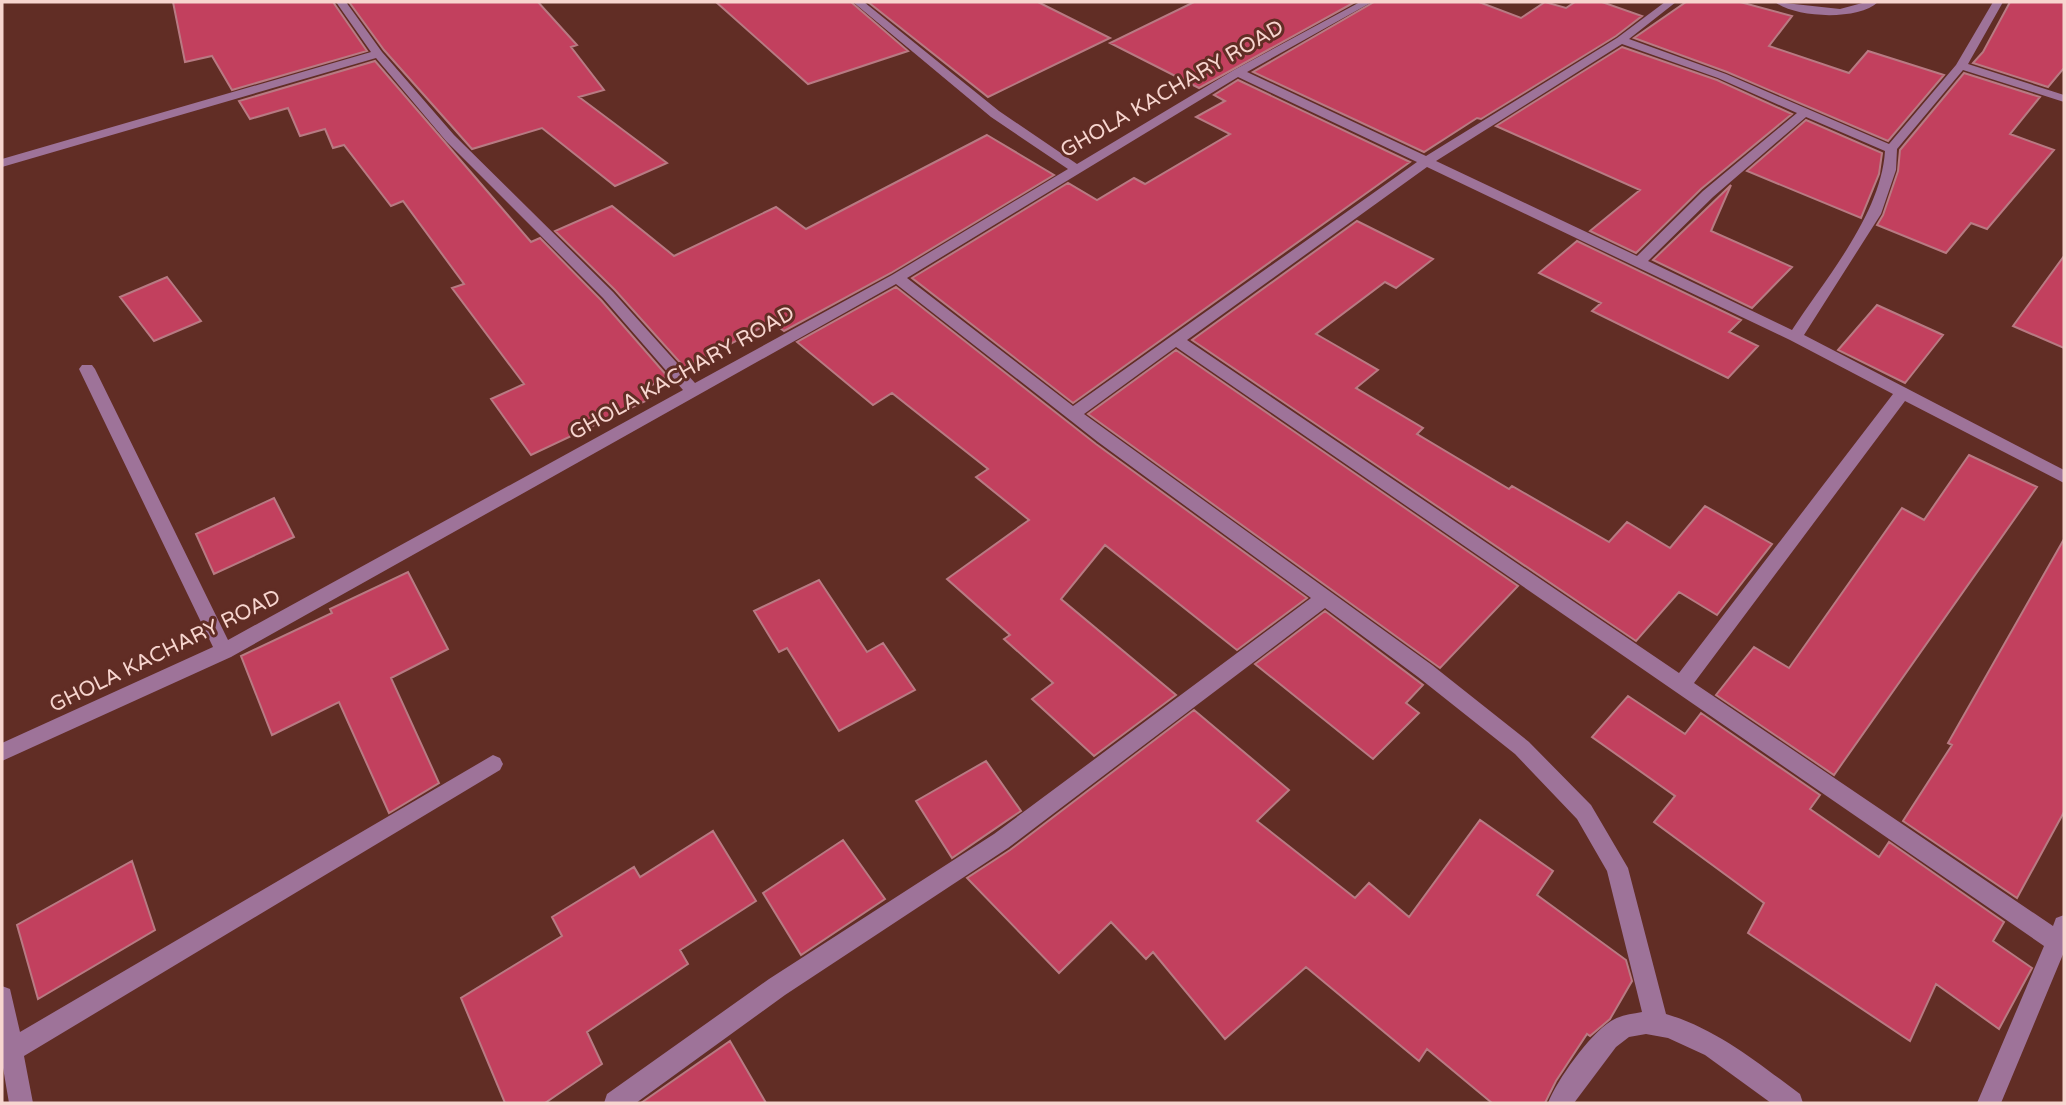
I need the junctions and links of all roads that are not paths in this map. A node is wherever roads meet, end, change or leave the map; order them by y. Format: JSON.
{"nodes":[{"id":1,"x":341,"y":2,"type":"edge"},
{"id":2,"x":858,"y":2,"type":"edge"},
{"id":3,"x":1367,"y":2,"type":"edge"},
{"id":4,"x":1671,"y":2,"type":"edge"},
{"id":5,"x":1780,"y":2,"type":"edge"},
{"id":6,"x":1873,"y":2,"type":"edge"},
{"id":7,"x":1998,"y":2,"type":"edge"},
{"id":8,"x":1621,"y":40,"type":"junction"},
{"id":9,"x":378,"y":54,"type":"junction"},
{"id":10,"x":1961,"y":66,"type":"junction"},
{"id":11,"x":1238,"y":72,"type":"junction"},
{"id":12,"x":2064,"y":99,"type":"edge"},
{"id":13,"x":1806,"y":111,"type":"junction"},
{"id":14,"x":1891,"y":149,"type":"junction"},
{"id":15,"x":1427,"y":161,"type":"junction"},
{"id":16,"x":2,"y":163,"type":"edge"},
{"id":17,"x":1077,"y":169,"type":"junction"},
{"id":18,"x":1640,"y":261,"type":"junction"},
{"id":19,"x":897,"y":278,"type":"junction"},
{"id":20,"x":1795,"y":337,"type":"junction"},
{"id":21,"x":1176,"y":340,"type":"junction"},
{"id":22,"x":87,"y":369,"type":"dead end"},
{"id":23,"x":693,"y":391,"type":"junction"},
{"id":24,"x":1902,"y":393,"type":"junction"},
{"id":25,"x":1073,"y":414,"type":"junction"},
{"id":26,"x":2064,"y":477,"type":"edge"},
{"id":27,"x":1325,"y":598,"type":"junction"},
{"id":28,"x":224,"y":651,"type":"junction"},
{"id":29,"x":1681,"y":686,"type":"junction"},
{"id":30,"x":2,"y":752,"type":"edge"},
{"id":31,"x":492,"y":764,"type":"dead end"},
{"id":32,"x":2061,"y":934,"type":"edge"},
{"id":33,"x":2,"y":997,"type":"edge"},
{"id":34,"x":1656,"y":1022,"type":"junction"},
{"id":35,"x":12,"y":1050,"type":"junction"},
{"id":36,"x":21,"y":1103,"type":"edge"},
{"id":37,"x":616,"y":1103,"type":"edge"},
{"id":38,"x":1560,"y":1103,"type":"edge"},
{"id":39,"x":1791,"y":1103,"type":"edge"},
{"id":40,"x":1989,"y":1103,"type":"edge"}],
"edges":[{"from":1,"to":9,"type":"street"},
{"from":2,"to":17,"type":"street"},
{"from":3,"to":11,"type":"street","name":"GHOLA KACHARY ROAD"},
{"from":4,"to":8,"type":"street"},
{"from":5,"to":6,"type":"street"},
{"from":7,"to":10,"type":"street"},
{"from":8,"to":13,"type":"street"},
{"from":8,"to":15,"type":"street"},
{"from":9,"to":16,"type":"street"},
{"from":9,"to":23,"type":"street"},
{"from":10,"to":12,"type":"street"},
{"from":10,"to":14,"type":"street"},
{"from":11,"to":15,"type":"street"},
{"from":11,"to":17,"type":"street","name":"GHOLA KACHARY ROAD"},
{"from":13,"to":14,"type":"street"},
{"from":13,"to":18,"type":"street"},
{"from":14,"to":20,"type":"street"},
{"from":15,"to":18,"type":"street"},
{"from":15,"to":21,"type":"street"},
{"from":17,"to":19,"type":"street","name":"GHOLA KACHARY ROAD"},
{"from":18,"to":20,"type":"street"},
{"from":19,"to":23,"type":"street","name":"GHOLA KACHARY ROAD"},
{"from":19,"to":25,"type":"street"},
{"from":20,"to":24,"type":"street"},
{"from":21,"to":25,"type":"street"},
{"from":21,"to":29,"type":"street"},
{"from":22,"to":28,"type":"street"},
{"from":23,"to":28,"type":"street","name":"GHOLA KACHARY ROAD"},
{"from":24,"to":26,"type":"street"},
{"from":24,"to":29,"type":"street"},
{"from":25,"to":27,"type":"street"},
{"from":27,"to":34,"type":"street"},
{"from":27,"to":37,"type":"street"},
{"from":28,"to":30,"type":"street","name":"GHOLA KACHARY ROAD"},
{"from":29,"to":32,"type":"street"},
{"from":31,"to":35,"type":"street"},
{"from":32,"to":40,"type":"street"},
{"from":33,"to":35,"type":"street"},
{"from":34,"to":38,"type":"street"},
{"from":34,"to":39,"type":"street"},
{"from":35,"to":36,"type":"street"}]}
